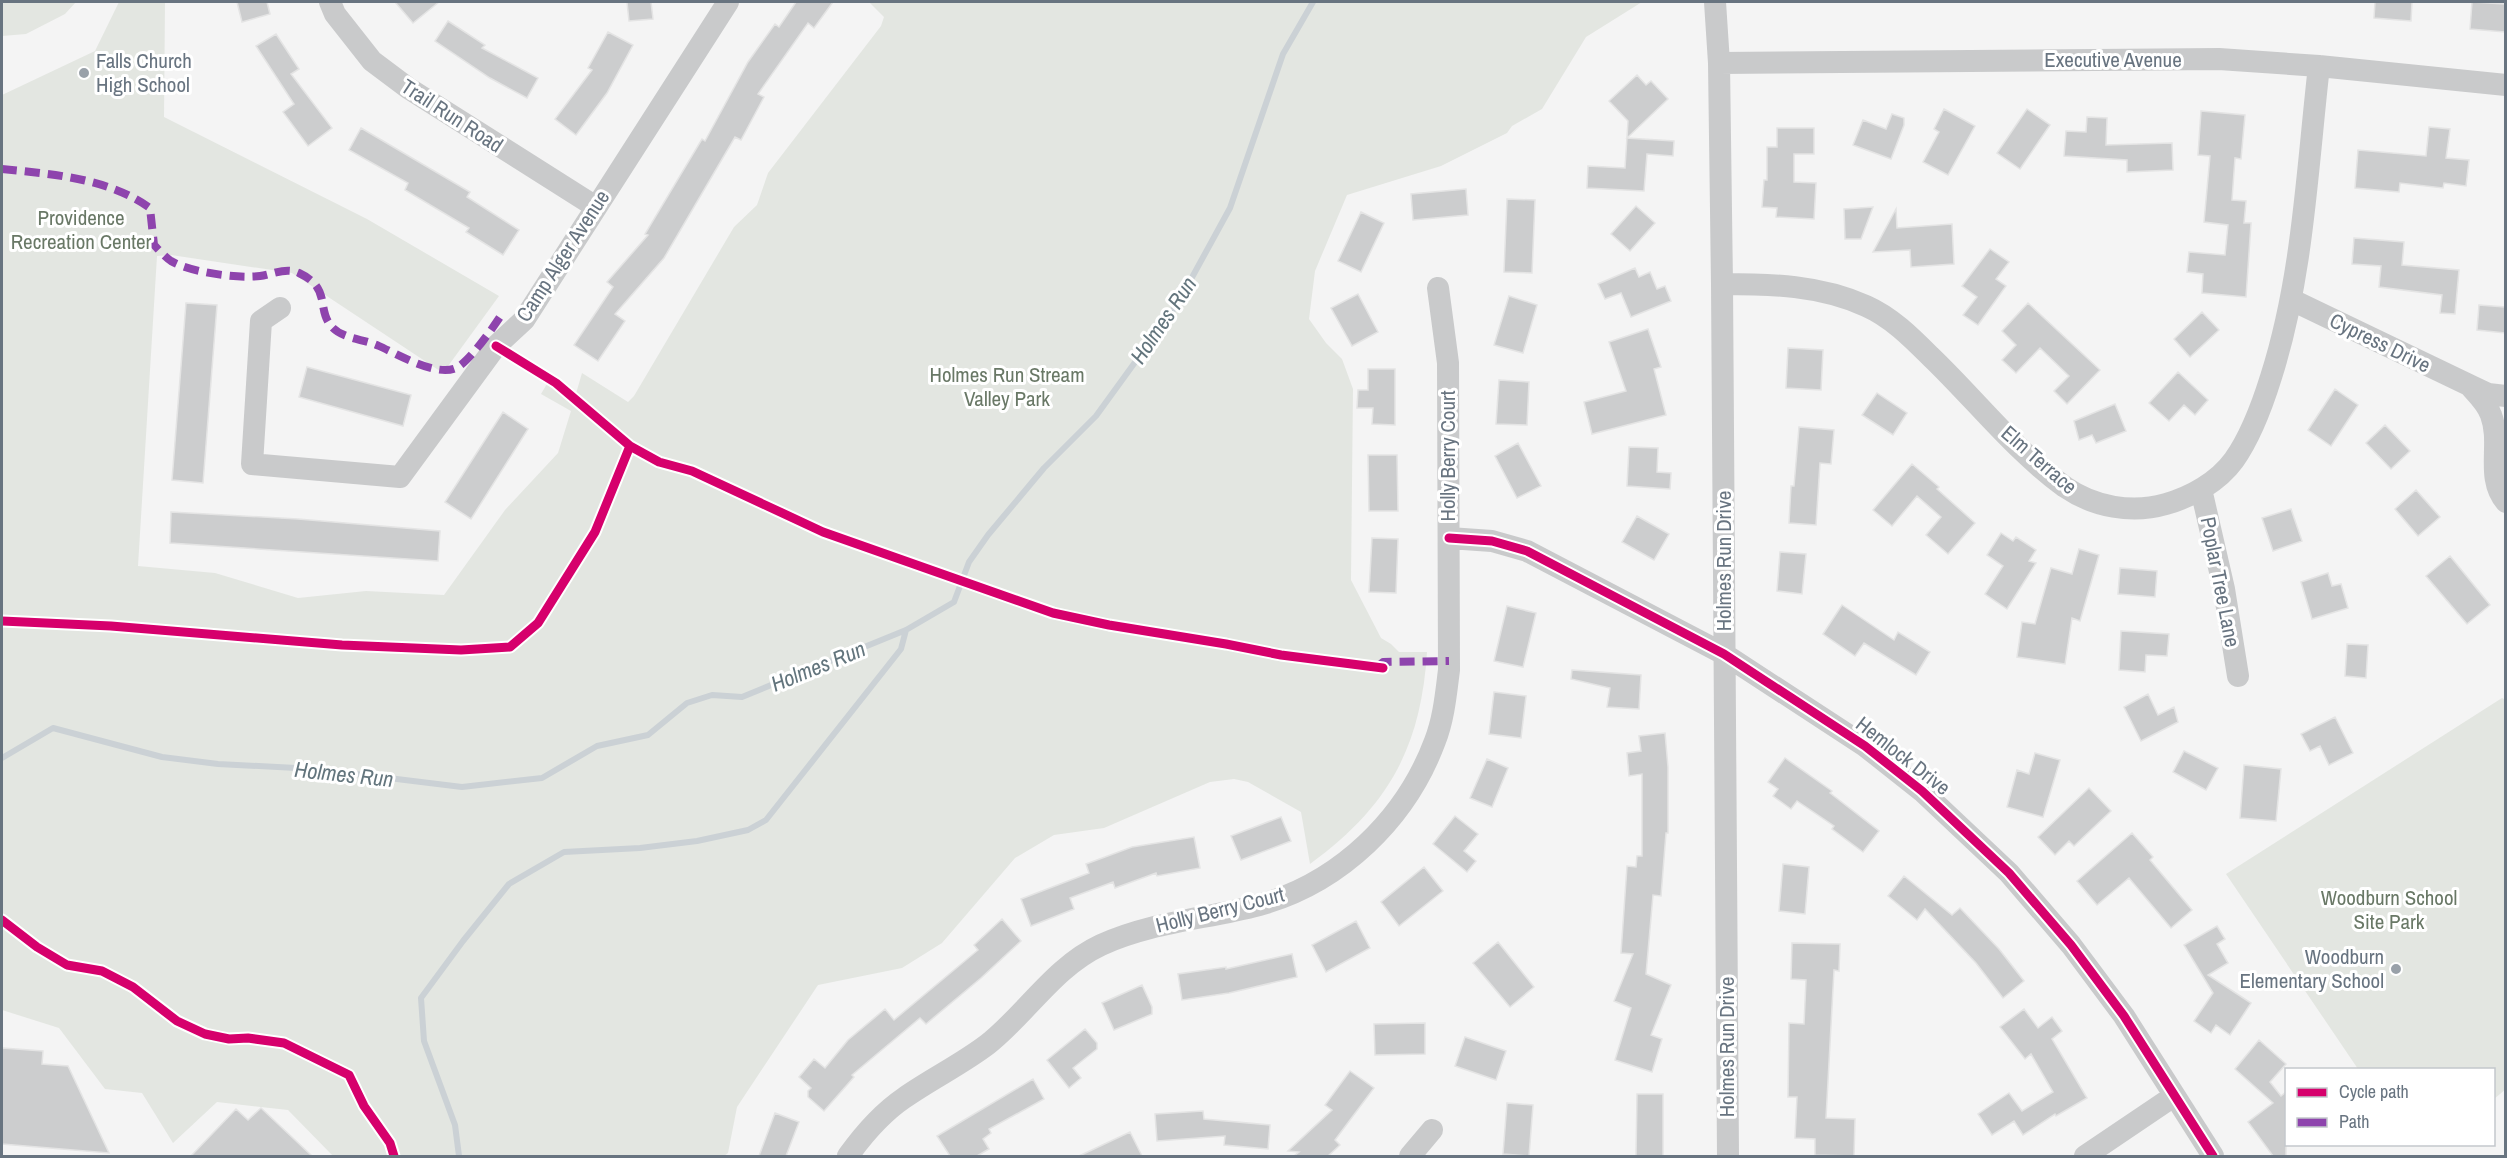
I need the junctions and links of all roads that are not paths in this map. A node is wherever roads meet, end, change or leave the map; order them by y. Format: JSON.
{"nodes":[{"id":1,"x":330,"y":2,"type":"edge"},
{"id":2,"x":728,"y":2,"type":"edge"},
{"id":3,"x":1715,"y":2,"type":"edge"},
{"id":4,"x":1719,"y":63,"type":"junction"},
{"id":5,"x":2319,"y":66,"type":"junction"},
{"id":6,"x":2505,"y":85,"type":"edge"},
{"id":7,"x":596,"y":207,"type":"junction"},
{"id":8,"x":1722,"y":284,"type":"junction"},
{"id":9,"x":1438,"y":288,"type":"dead end"},
{"id":10,"x":2292,"y":300,"type":"junction"},
{"id":11,"x":280,"y":308,"type":"dead end"},
{"id":12,"x":2469,"y":386,"type":"junction"},
{"id":13,"x":2505,"y":396,"type":"edge"},
{"id":14,"x":2200,"y":489,"type":"junction"},
{"id":15,"x":2505,"y":502,"type":"edge"},
{"id":16,"x":1449,"y":538,"type":"junction"},
{"id":17,"x":1724,"y":654,"type":"junction"},
{"id":18,"x":2238,"y":676,"type":"dead end"},
{"id":19,"x":2174,"y":1096,"type":"junction"},
{"id":20,"x":1432,"y":1130,"type":"dead end"},
{"id":21,"x":848,"y":1156,"type":"edge"},
{"id":22,"x":1410,"y":1156,"type":"edge"},
{"id":23,"x":1728,"y":1156,"type":"edge"},
{"id":24,"x":2085,"y":1156,"type":"edge"},
{"id":25,"x":2213,"y":1156,"type":"edge"}],
"edges":[{"from":1,"to":7,"type":"street","name":"Trail Run Road"},
{"from":2,"to":7,"type":"street","name":"Camp Alger Avenue"},
{"from":3,"to":4,"type":"street","name":"Holmes Run Drive"},
{"from":4,"to":5,"type":"street","name":"Executive Avenue"},
{"from":4,"to":8,"type":"street","name":"Holmes Run Drive"},
{"from":5,"to":6,"type":"street","name":"Executive Avenue"},
{"from":5,"to":10,"type":"street","name":"Elm Terrace"},
{"from":7,"to":11,"type":"street","name":"Camp Alger Avenue"},
{"from":8,"to":14,"type":"street","name":"Elm Terrace"},
{"from":8,"to":17,"type":"street","name":"Holmes Run Drive"},
{"from":9,"to":16,"type":"street","name":"Holly Berry Court"},
{"from":10,"to":12,"type":"street","name":"Cypress Drive"},
{"from":10,"to":14,"type":"street","name":"Elm Terrace"},
{"from":12,"to":13,"type":"street","name":"Cypress Drive"},
{"from":12,"to":15,"type":"street"},
{"from":14,"to":18,"type":"street","name":"Poplar Tree Lane"},
{"from":16,"to":17,"type":"street","name":"Hemlock Drive"},
{"from":16,"to":21,"type":"street","name":"Holly Berry Court"},
{"from":17,"to":19,"type":"street","name":"Hemlock Drive"},
{"from":17,"to":23,"type":"street","name":"Holmes Run Drive"},
{"from":19,"to":24,"type":"street"},
{"from":19,"to":25,"type":"street","name":"Hemlock Drive"},
{"from":20,"to":22,"type":"street"}]}
